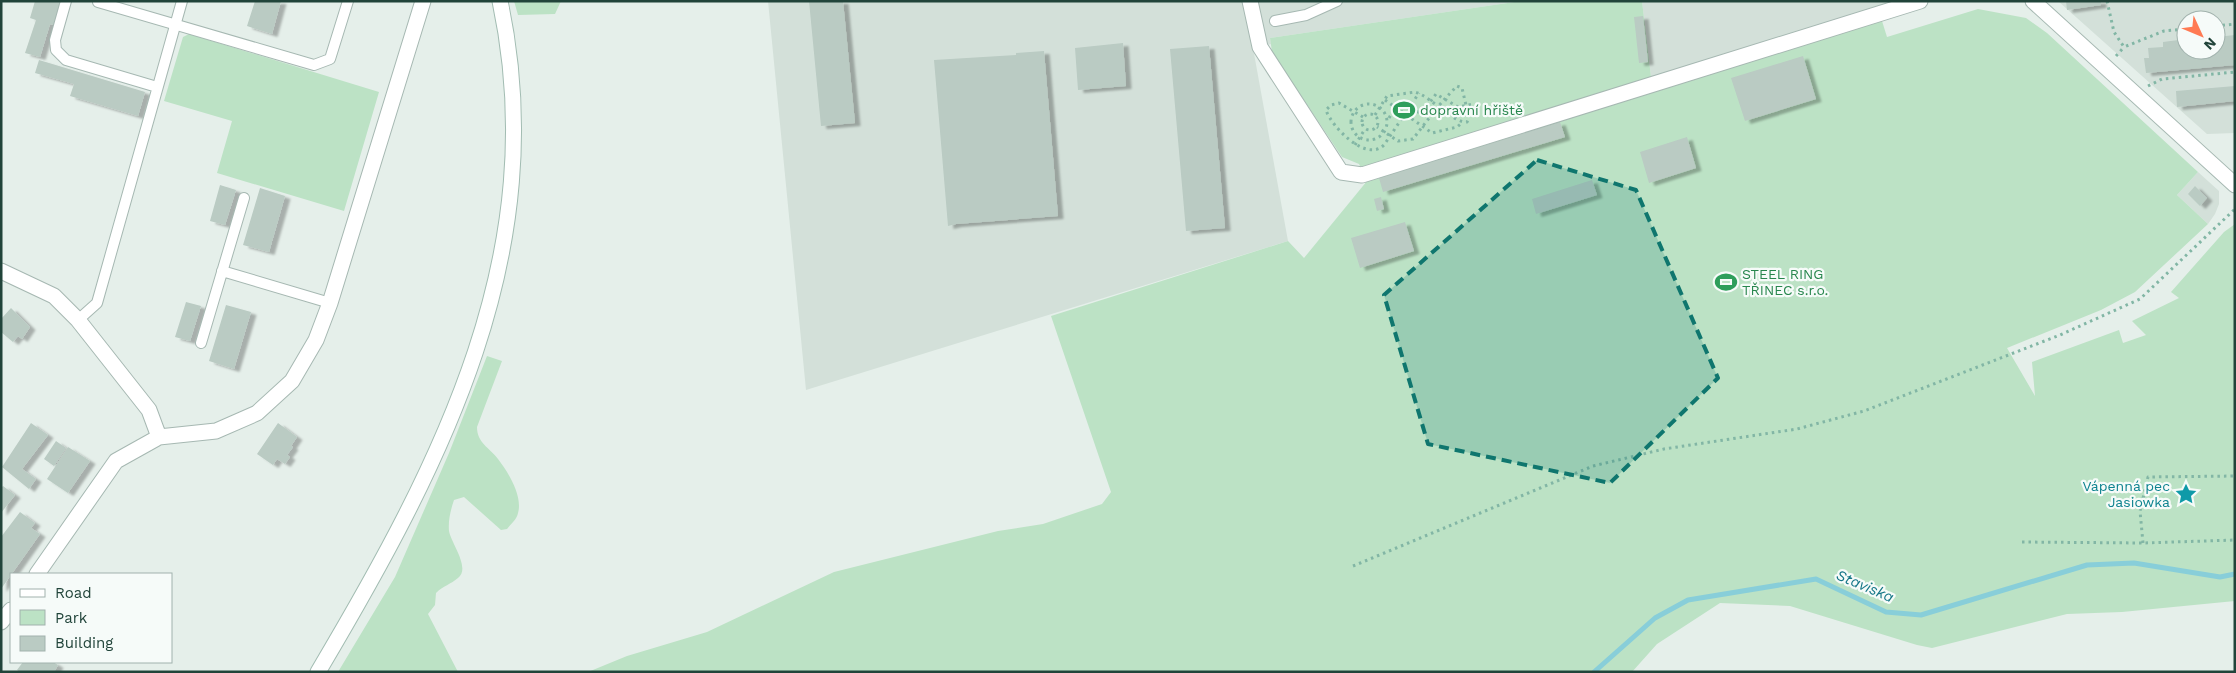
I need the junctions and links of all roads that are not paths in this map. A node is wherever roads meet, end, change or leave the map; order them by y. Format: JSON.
{"nodes":[{"id":1,"x":66,"y":1,"type":"edge"},
{"id":2,"x":182,"y":1,"type":"edge"},
{"id":3,"x":348,"y":1,"type":"edge"},
{"id":4,"x":423,"y":1,"type":"edge"},
{"id":5,"x":500,"y":1,"type":"edge"},
{"id":6,"x":1250,"y":1,"type":"edge"},
{"id":7,"x":1337,"y":1,"type":"edge"},
{"id":8,"x":1920,"y":1,"type":"edge"},
{"id":9,"x":2033,"y":1,"type":"edge"},
{"id":10,"x":98,"y":2,"type":"edge"},
{"id":11,"x":1275,"y":21,"type":"dead end"},
{"id":12,"x":176,"y":26,"type":"junction"},
{"id":13,"x":157,"y":87,"type":"junction"},
{"id":14,"x":2235,"y":185,"type":"edge"},
{"id":15,"x":244,"y":198,"type":"dead end"},
{"id":16,"x":1,"y":270,"type":"edge"},
{"id":17,"x":222,"y":271,"type":"junction"},
{"id":18,"x":330,"y":304,"type":"junction"},
{"id":19,"x":78,"y":320,"type":"junction"},
{"id":20,"x":201,"y":343,"type":"dead end"},
{"id":21,"x":159,"y":437,"type":"junction"},
{"id":22,"x":38,"y":573,"type":"edge"},
{"id":23,"x":10,"y":611,"type":"edge"},
{"id":24,"x":1,"y":622,"type":"edge"},
{"id":25,"x":318,"y":672,"type":"edge"}],
"edges":[{"from":1,"to":13,"type":"lane"},
{"from":2,"to":12,"type":"lane"},
{"from":3,"to":12,"type":"lane"},
{"from":4,"to":18,"type":"street"},
{"from":5,"to":25,"type":"street"},
{"from":6,"to":8,"type":"street"},
{"from":7,"to":11,"type":"lane"},
{"from":9,"to":14,"type":"street"},
{"from":10,"to":12,"type":"lane"},
{"from":12,"to":13,"type":"lane"},
{"from":13,"to":19,"type":"lane"},
{"from":15,"to":17,"type":"lane"},
{"from":16,"to":19,"type":"street"},
{"from":17,"to":18,"type":"lane"},
{"from":17,"to":20,"type":"lane"},
{"from":18,"to":21,"type":"street"},
{"from":19,"to":21,"type":"street"},
{"from":21,"to":22,"type":"street"},
{"from":23,"to":24,"type":"street"}]}
